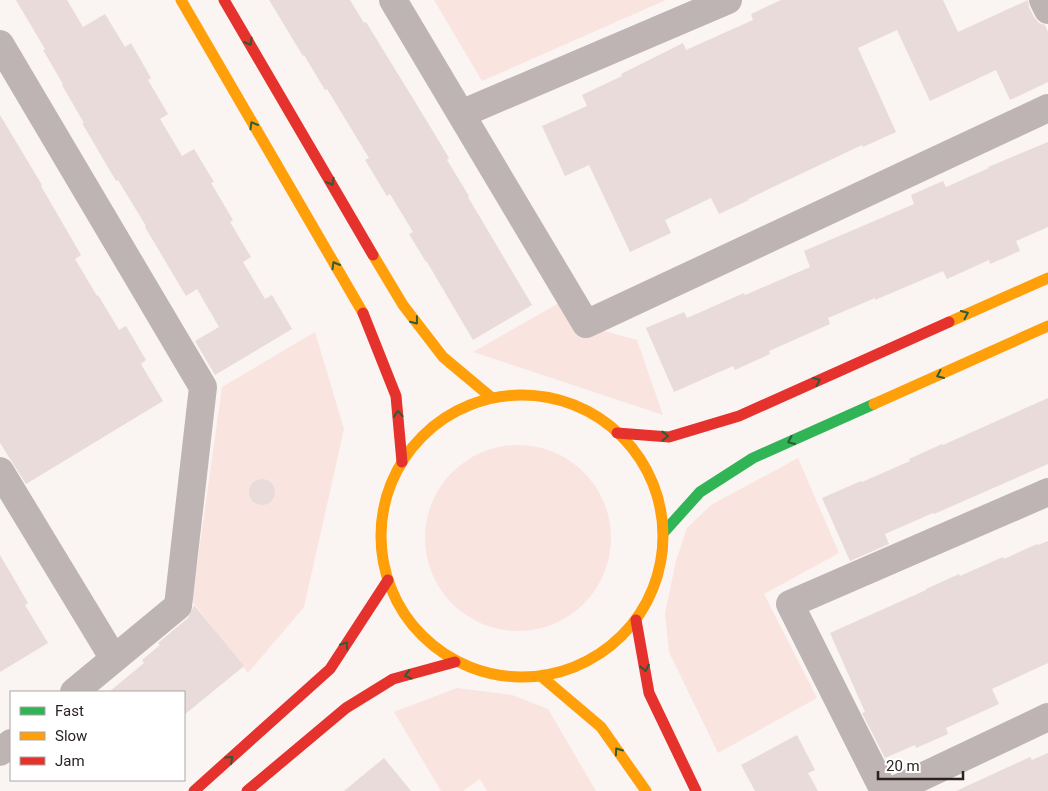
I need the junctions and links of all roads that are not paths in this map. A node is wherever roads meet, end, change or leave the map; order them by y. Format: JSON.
{"nodes":[{"id":1,"x":181,"y":0,"type":"edge"},
{"id":2,"x":224,"y":0,"type":"edge"},
{"id":3,"x":393,"y":0,"type":"edge"},
{"id":4,"x":728,"y":0,"type":"edge"},
{"id":5,"x":1043,"y":0,"type":"edge"},
{"id":6,"x":1048,"y":10,"type":"edge"},
{"id":7,"x":0,"y":44,"type":"edge"},
{"id":8,"x":1048,"y":108,"type":"edge"},
{"id":9,"x":461,"y":114,"type":"junction"},
{"id":10,"x":1048,"y":278,"type":"edge"},
{"id":11,"x":1048,"y":326,"type":"edge"},
{"id":12,"x":492,"y":398,"type":"junction"},
{"id":13,"x":617,"y":433,"type":"junction"},
{"id":14,"x":402,"y":462,"type":"junction"},
{"id":15,"x":0,"y":471,"type":"edge"},
{"id":16,"x":1048,"y":492,"type":"edge"},
{"id":17,"x":664,"y":532,"type":"junction"},
{"id":18,"x":388,"y":580,"type":"junction"},
{"id":19,"x":636,"y":620,"type":"junction"},
{"id":20,"x":114,"y":659,"type":"junction"},
{"id":21,"x":456,"y":662,"type":"junction"},
{"id":22,"x":542,"y":677,"type":"junction"},
{"id":23,"x":75,"y":691,"type":"edge"},
{"id":24,"x":1048,"y":717,"type":"edge"},
{"id":25,"x":10,"y":744,"type":"edge"},
{"id":26,"x":0,"y":752,"type":"edge"},
{"id":27,"x":194,"y":791,"type":"edge"},
{"id":28,"x":247,"y":791,"type":"edge"},
{"id":29,"x":646,"y":791,"type":"edge"},
{"id":30,"x":696,"y":791,"type":"edge"},
{"id":31,"x":884,"y":791,"type":"edge"},
{"id":32,"x":892,"y":791,"type":"edge"}],
"edges":[{"from":14,"to":1,"type":"street","one_way":true},
{"from":2,"to":12,"type":"street","one_way":true},
{"from":3,"to":9,"type":"street"},
{"from":4,"to":9,"type":"street"},
{"from":5,"to":6,"type":"street"},
{"from":7,"to":20,"type":"street"},
{"from":8,"to":9,"type":"street"},
{"from":13,"to":10,"type":"street","one_way":true},
{"from":11,"to":17,"type":"street","one_way":true},
{"from":12,"to":13,"type":"street"},
{"from":12,"to":14,"type":"street"},
{"from":13,"to":17,"type":"street"},
{"from":14,"to":18,"type":"street"},
{"from":15,"to":20,"type":"street"},
{"from":16,"to":31,"type":"street"},
{"from":17,"to":19,"type":"street"},
{"from":18,"to":21,"type":"street"},
{"from":27,"to":18,"type":"street","one_way":true},
{"from":19,"to":22,"type":"street"},
{"from":19,"to":30,"type":"street","one_way":true},
{"from":20,"to":23,"type":"street"},
{"from":21,"to":22,"type":"street"},
{"from":21,"to":28,"type":"street","one_way":true},
{"from":29,"to":22,"type":"street","one_way":true},
{"from":24,"to":32,"type":"street"},
{"from":25,"to":26,"type":"street"}]}
